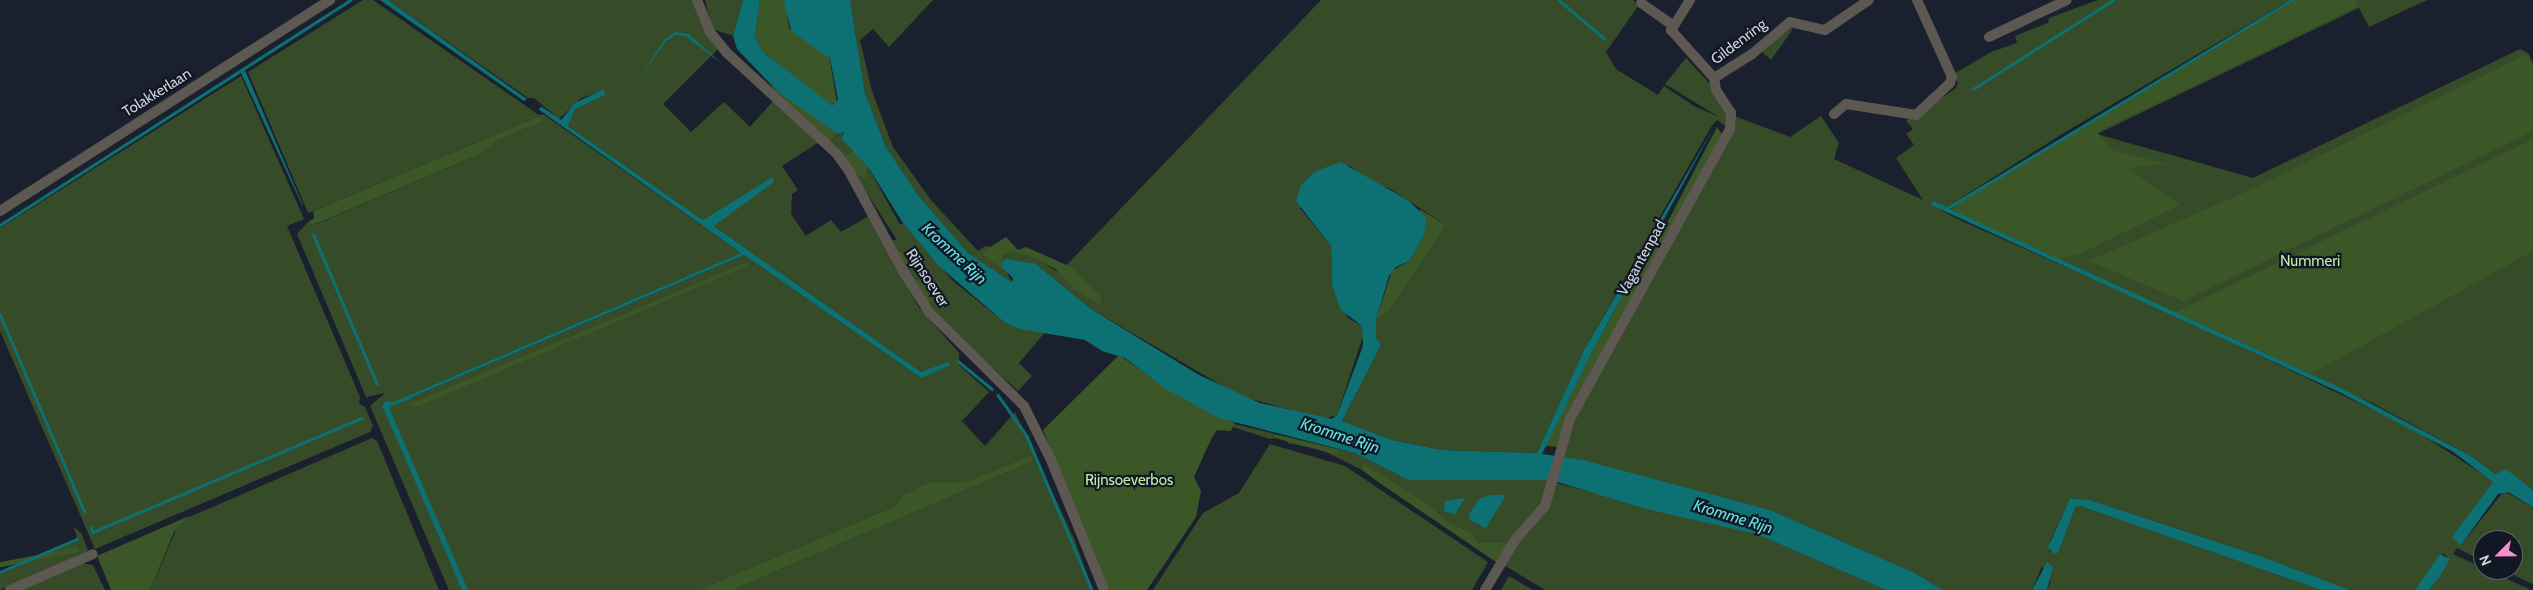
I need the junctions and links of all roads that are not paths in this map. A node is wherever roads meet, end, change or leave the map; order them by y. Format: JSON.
{"nodes":[{"id":1,"x":330,"y":0,"type":"edge"},
{"id":2,"x":698,"y":0,"type":"edge"},
{"id":3,"x":1690,"y":0,"type":"edge"},
{"id":4,"x":1869,"y":0,"type":"edge"},
{"id":5,"x":1917,"y":0,"type":"edge"},
{"id":6,"x":2067,"y":0,"type":"edge"},
{"id":7,"x":1641,"y":3,"type":"dead end"},
{"id":8,"x":1672,"y":25,"type":"junction"},
{"id":9,"x":1989,"y":37,"type":"dead end"},
{"id":10,"x":1714,"y":78,"type":"junction"},
{"id":11,"x":1834,"y":114,"type":"dead end"},
{"id":12,"x":0,"y":211,"type":"edge"},
{"id":13,"x":93,"y":554,"type":"dead end"},
{"id":14,"x":10,"y":590,"type":"edge"},
{"id":15,"x":1104,"y":590,"type":"edge"},
{"id":16,"x":1485,"y":590,"type":"edge"}],
"edges":[{"from":1,"to":12,"type":"street","name":"Tolakkerlaan"},
{"from":2,"to":15,"type":"street","name":"Rijnsoever"},
{"from":3,"to":8,"type":"street"},
{"from":4,"to":10,"type":"street","name":"Gildenring"},
{"from":5,"to":11,"type":"street"},
{"from":6,"to":9,"type":"street"},
{"from":7,"to":8,"type":"street","name":"Gildenring"},
{"from":8,"to":10,"type":"street","name":"Gildenring"},
{"from":10,"to":16,"type":"street","name":"Vagantenpad"},
{"from":13,"to":14,"type":"street"}]}
